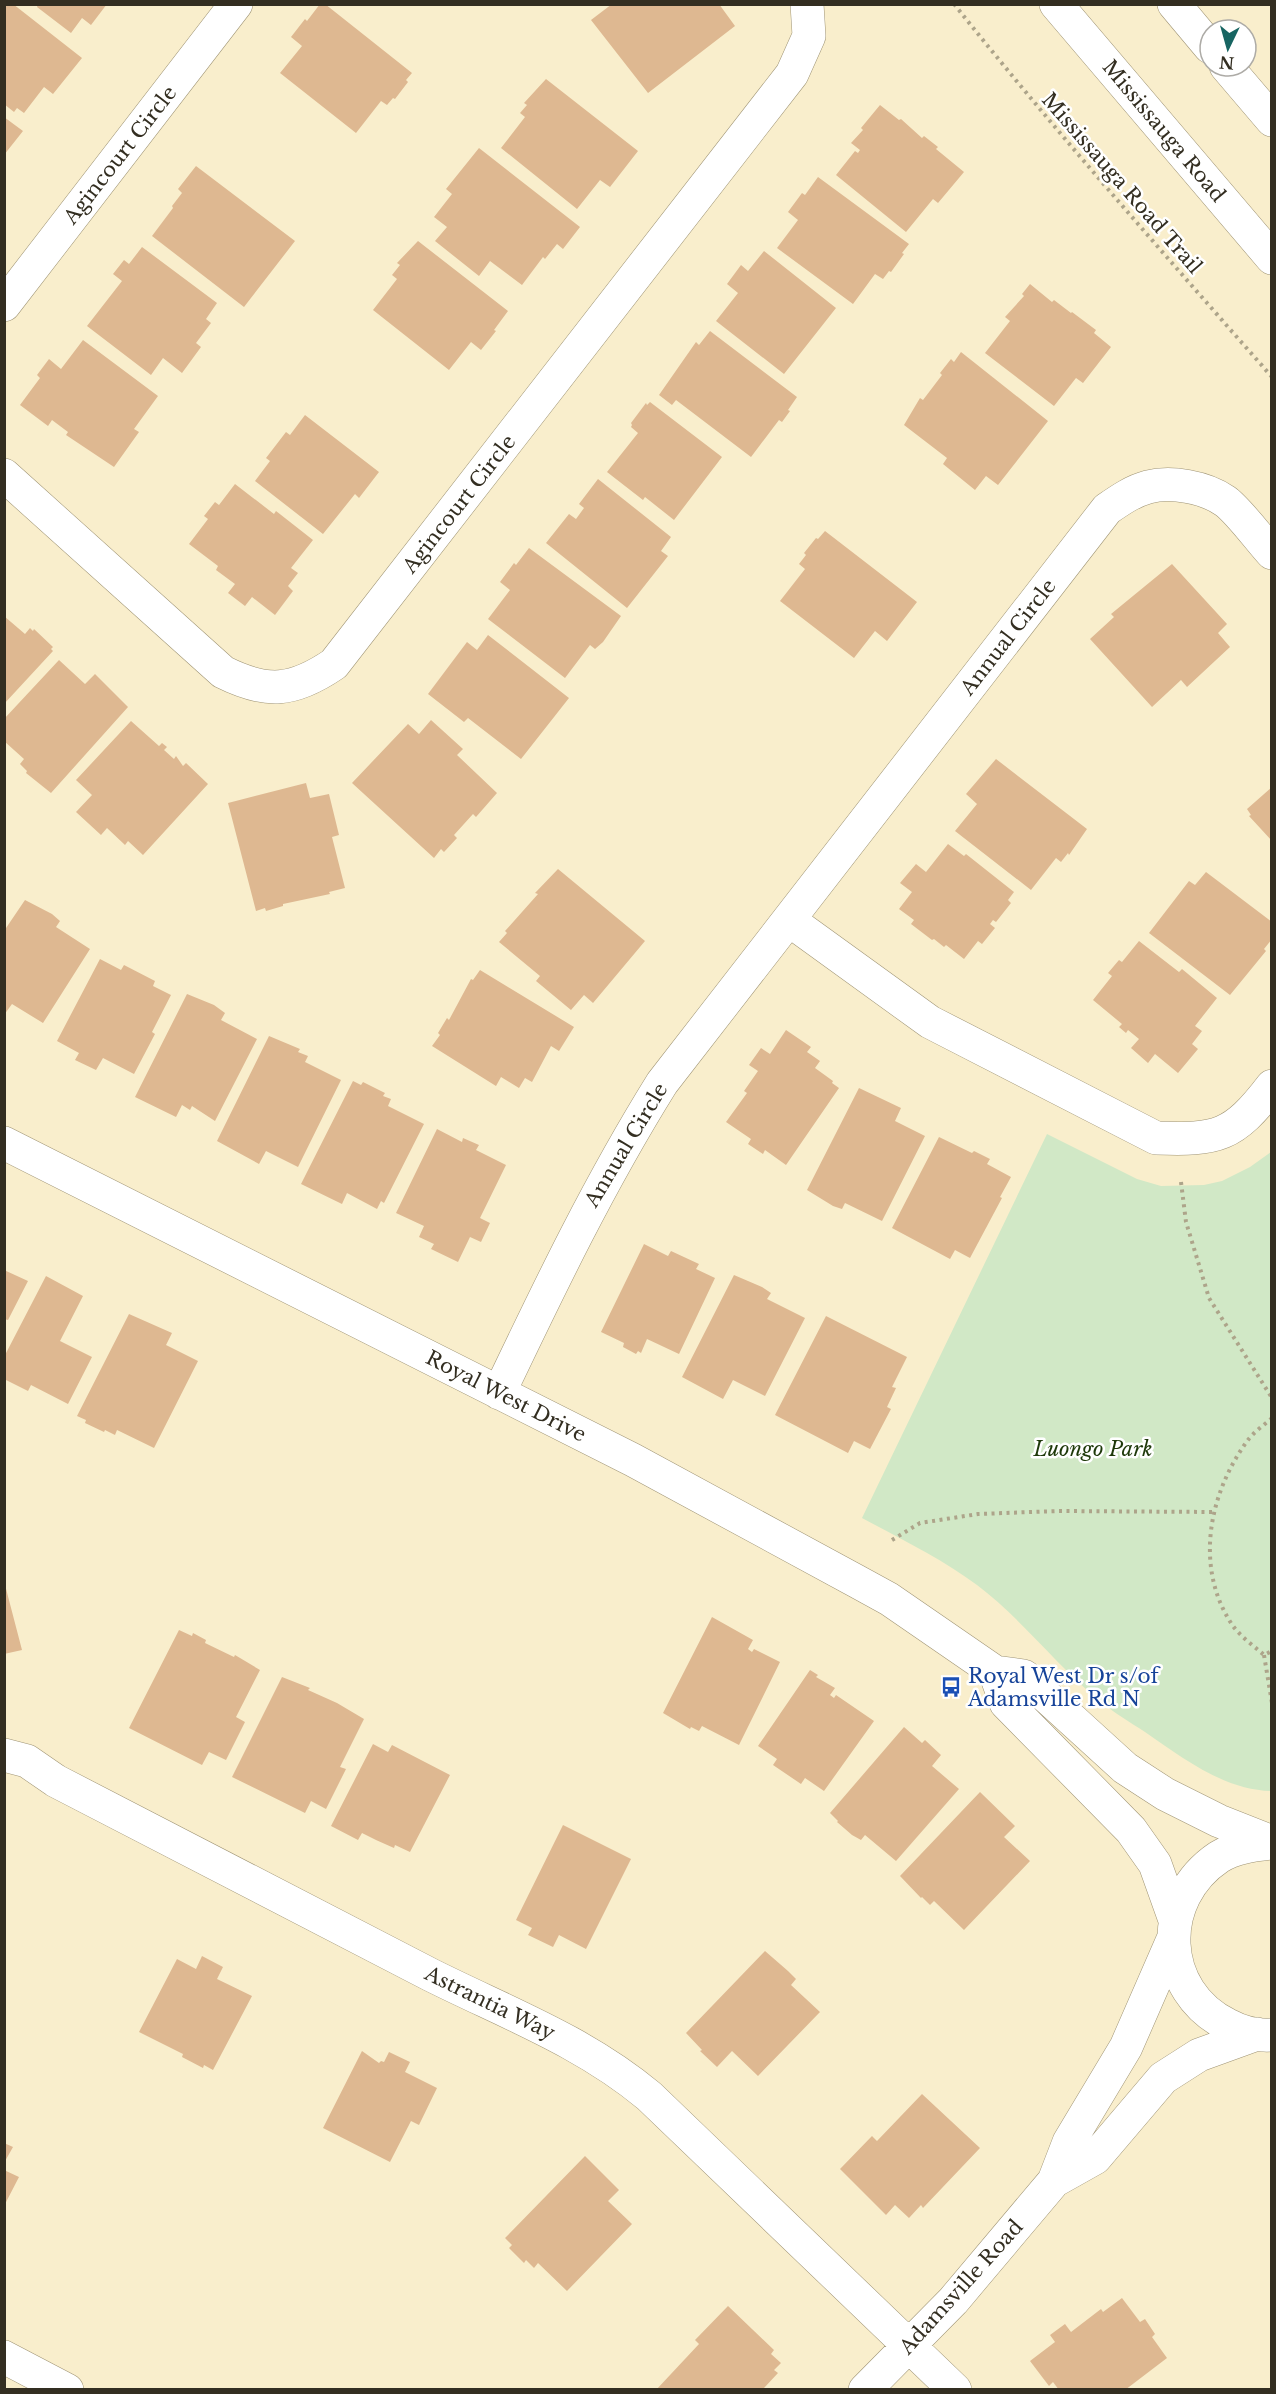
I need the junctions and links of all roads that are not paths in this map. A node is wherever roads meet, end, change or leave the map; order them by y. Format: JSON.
{"nodes":[{"id":1,"x":236,"y":4,"type":"edge"},
{"id":2,"x":807,"y":4,"type":"edge"},
{"id":3,"x":1056,"y":4,"type":"edge"},
{"id":4,"x":1174,"y":4,"type":"edge"},
{"id":5,"x":1198,"y":33,"type":"edge"},
{"id":6,"x":1236,"y":78,"type":"edge"},
{"id":7,"x":1272,"y":120,"type":"edge"},
{"id":8,"x":1272,"y":258,"type":"edge"},
{"id":9,"x":4,"y":305,"type":"edge"},
{"id":10,"x":4,"y":475,"type":"edge"},
{"id":11,"x":1272,"y":553,"type":"edge"},
{"id":12,"x":789,"y":920,"type":"junction"},
{"id":13,"x":1272,"y":1086,"type":"edge"},
{"id":14,"x":4,"y":1143,"type":"edge"},
{"id":15,"x":499,"y":1393,"type":"junction"},
{"id":16,"x":995,"y":1672,"type":"junction"},
{"id":17,"x":4,"y":1755,"type":"edge"},
{"id":18,"x":1272,"y":1843,"type":"edge"},
{"id":19,"x":1175,"y":1929,"type":"junction"},
{"id":20,"x":1267,"y":2036,"type":"edge"},
{"id":21,"x":1054,"y":2181,"type":"junction"},
{"id":22,"x":910,"y":2345,"type":"junction"},
{"id":23,"x":4,"y":2357,"type":"edge"},
{"id":24,"x":68,"y":2390,"type":"edge"},
{"id":25,"x":865,"y":2390,"type":"edge"},
{"id":26,"x":955,"y":2390,"type":"edge"}],
"edges":[{"from":1,"to":9,"type":"street","name":"Agincourt Circle"},
{"from":2,"to":10,"type":"street","name":"Agincourt Circle"},
{"from":3,"to":8,"type":"street","name":"Mississauga Road"},
{"from":4,"to":5,"type":"street"},
{"from":6,"to":7,"type":"street"},
{"from":11,"to":12,"type":"street","name":"Annual Circle"},
{"from":12,"to":13,"type":"street"},
{"from":12,"to":15,"type":"street","name":"Annual Circle"},
{"from":14,"to":15,"type":"street","name":"Royal West Drive"},
{"from":15,"to":16,"type":"street","name":"Royal West Drive"},
{"from":16,"to":18,"type":"street","name":"Royal West Drive"},
{"from":16,"to":19,"type":"street"},
{"from":17,"to":22,"type":"street","name":"Astrantia Way"},
{"from":18,"to":19,"type":"street","name":"Adamsville Road"},
{"from":19,"to":20,"type":"street"},
{"from":19,"to":21,"type":"street","name":"Adamsville Road"},
{"from":20,"to":21,"type":"street","name":"Adamsville Road"},
{"from":21,"to":22,"type":"street","name":"Adamsville Road"},
{"from":22,"to":25,"type":"street","name":"Adamsville Road"},
{"from":22,"to":26,"type":"street","name":"Astrantia Way"},
{"from":23,"to":24,"type":"street"}]}
